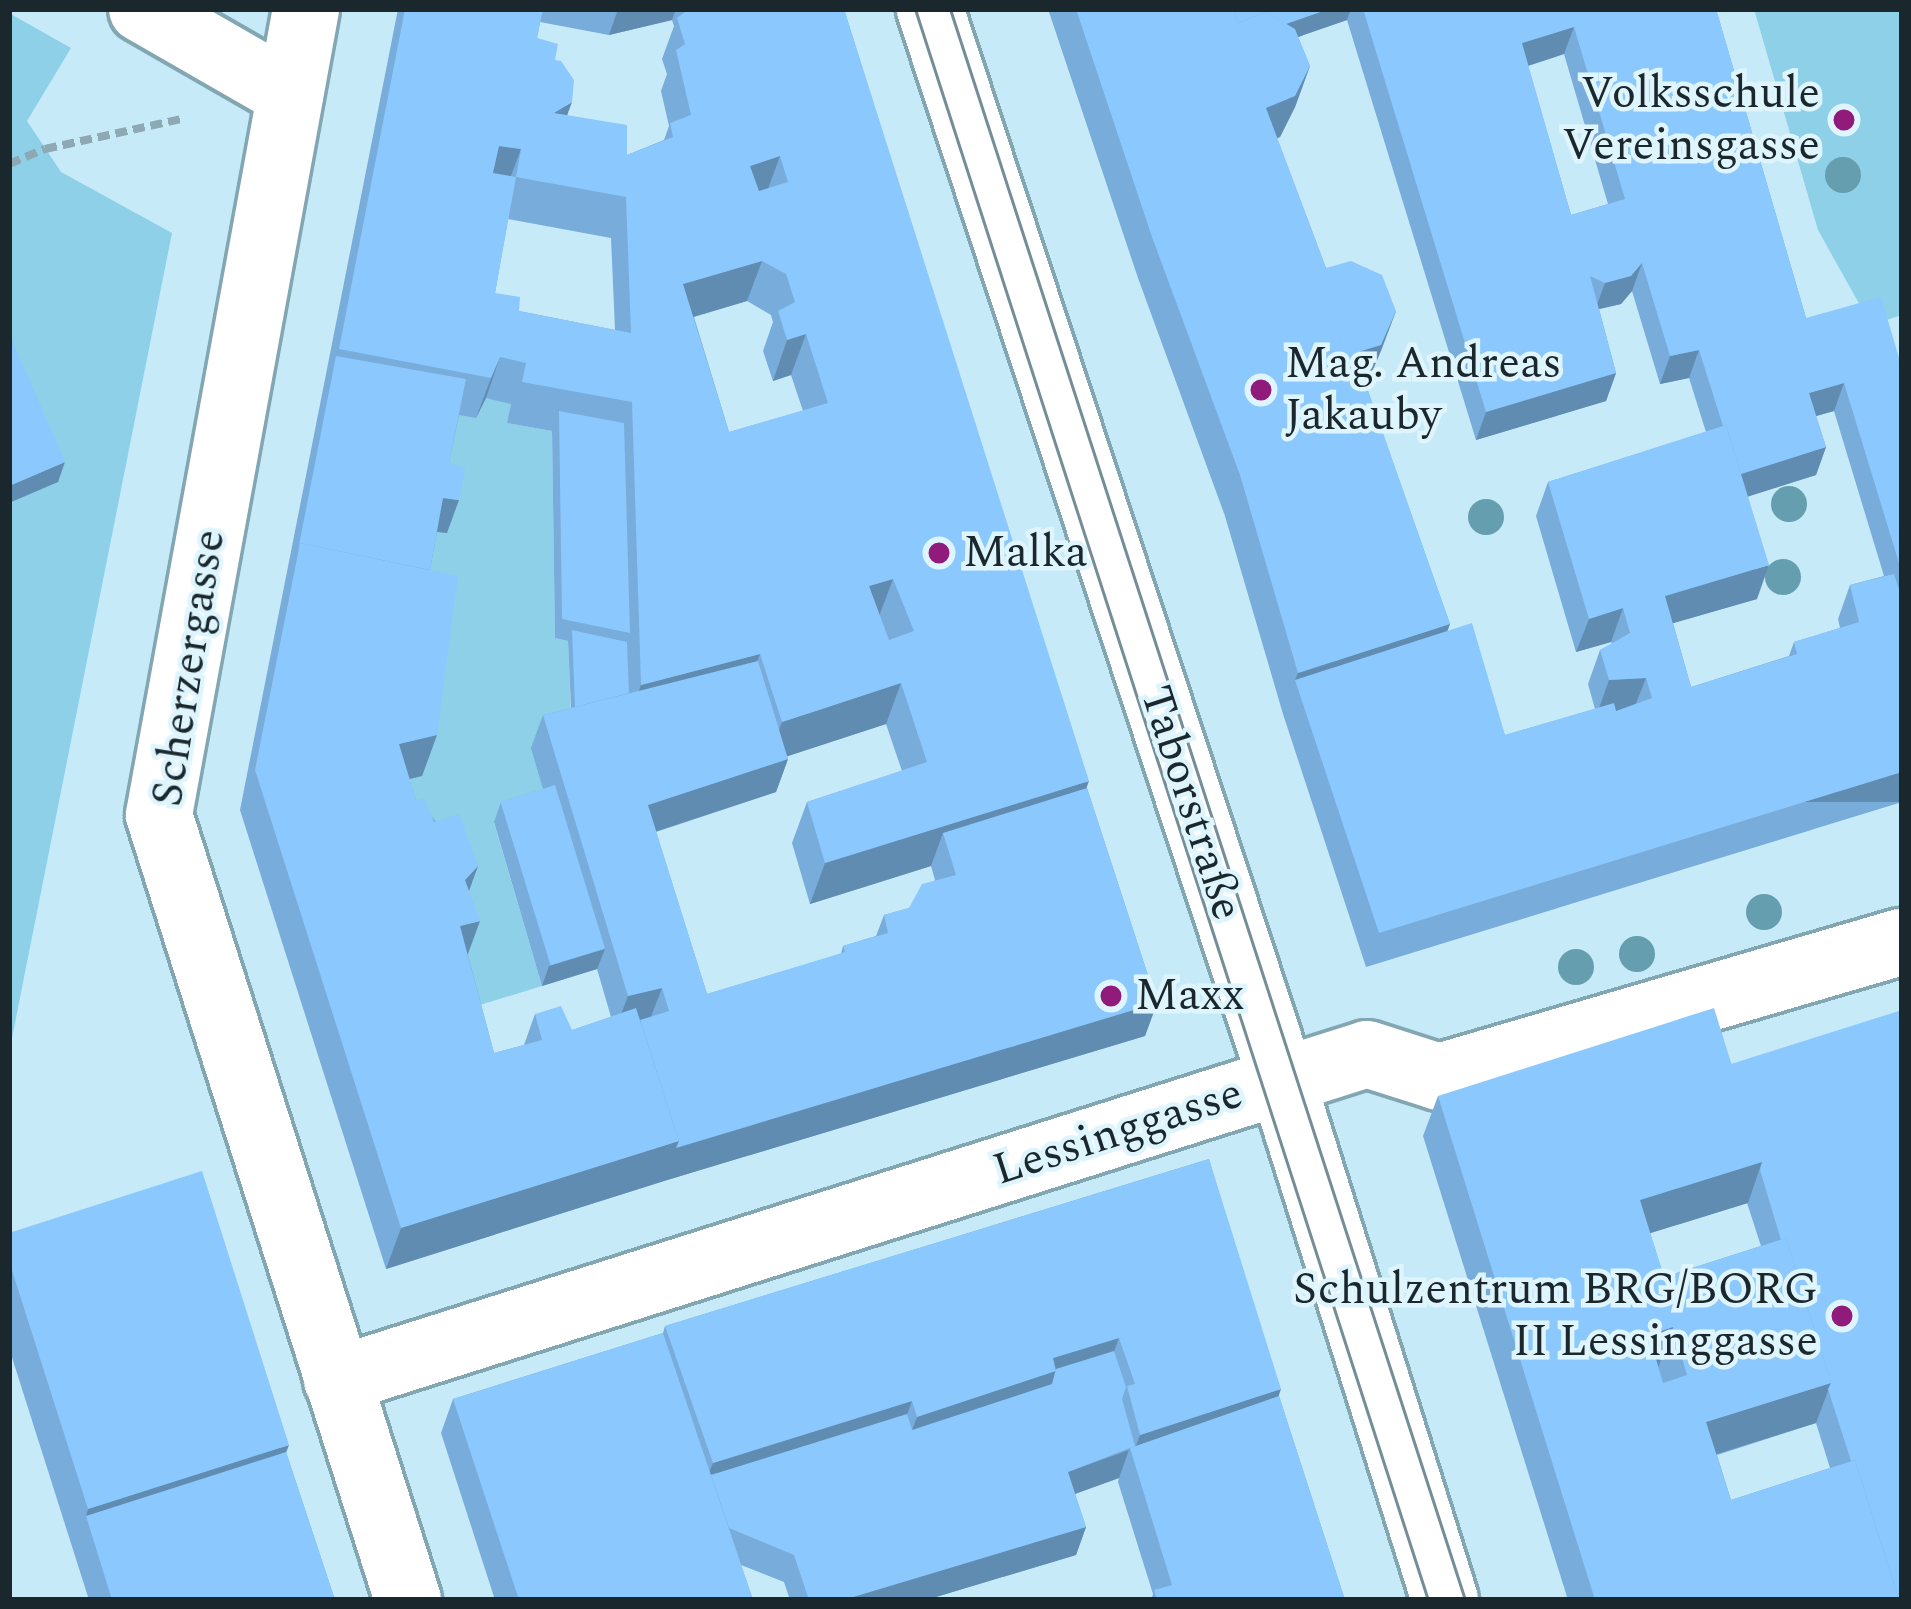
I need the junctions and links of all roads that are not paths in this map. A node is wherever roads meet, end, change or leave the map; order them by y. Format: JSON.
{"nodes":[{"id":1,"x":142,"y":9,"type":"edge"},
{"id":2,"x":306,"y":9,"type":"edge"},
{"id":3,"x":930,"y":9,"type":"edge"},
{"id":4,"x":290,"y":94,"type":"junction"},
{"id":5,"x":1902,"y":942,"type":"edge"},
{"id":6,"x":1282,"y":1081,"type":"junction"},
{"id":7,"x":337,"y":1380,"type":"junction"},
{"id":8,"x":408,"y":1600,"type":"edge"},
{"id":9,"x":1445,"y":1600,"type":"edge"}],
"edges":[{"from":1,"to":4,"type":"street"},
{"from":2,"to":4,"type":"street","name":"Scherzergasse"},
{"from":3,"to":6,"type":"street","name":"Taborstraße"},
{"from":4,"to":7,"type":"street","name":"Scherzergasse"},
{"from":5,"to":6,"type":"street","name":"Lessinggasse"},
{"from":6,"to":7,"type":"street","name":"Lessinggasse"},
{"from":6,"to":9,"type":"street","name":"Taborstraße"},
{"from":7,"to":8,"type":"street","name":"Scherzergasse"}]}
